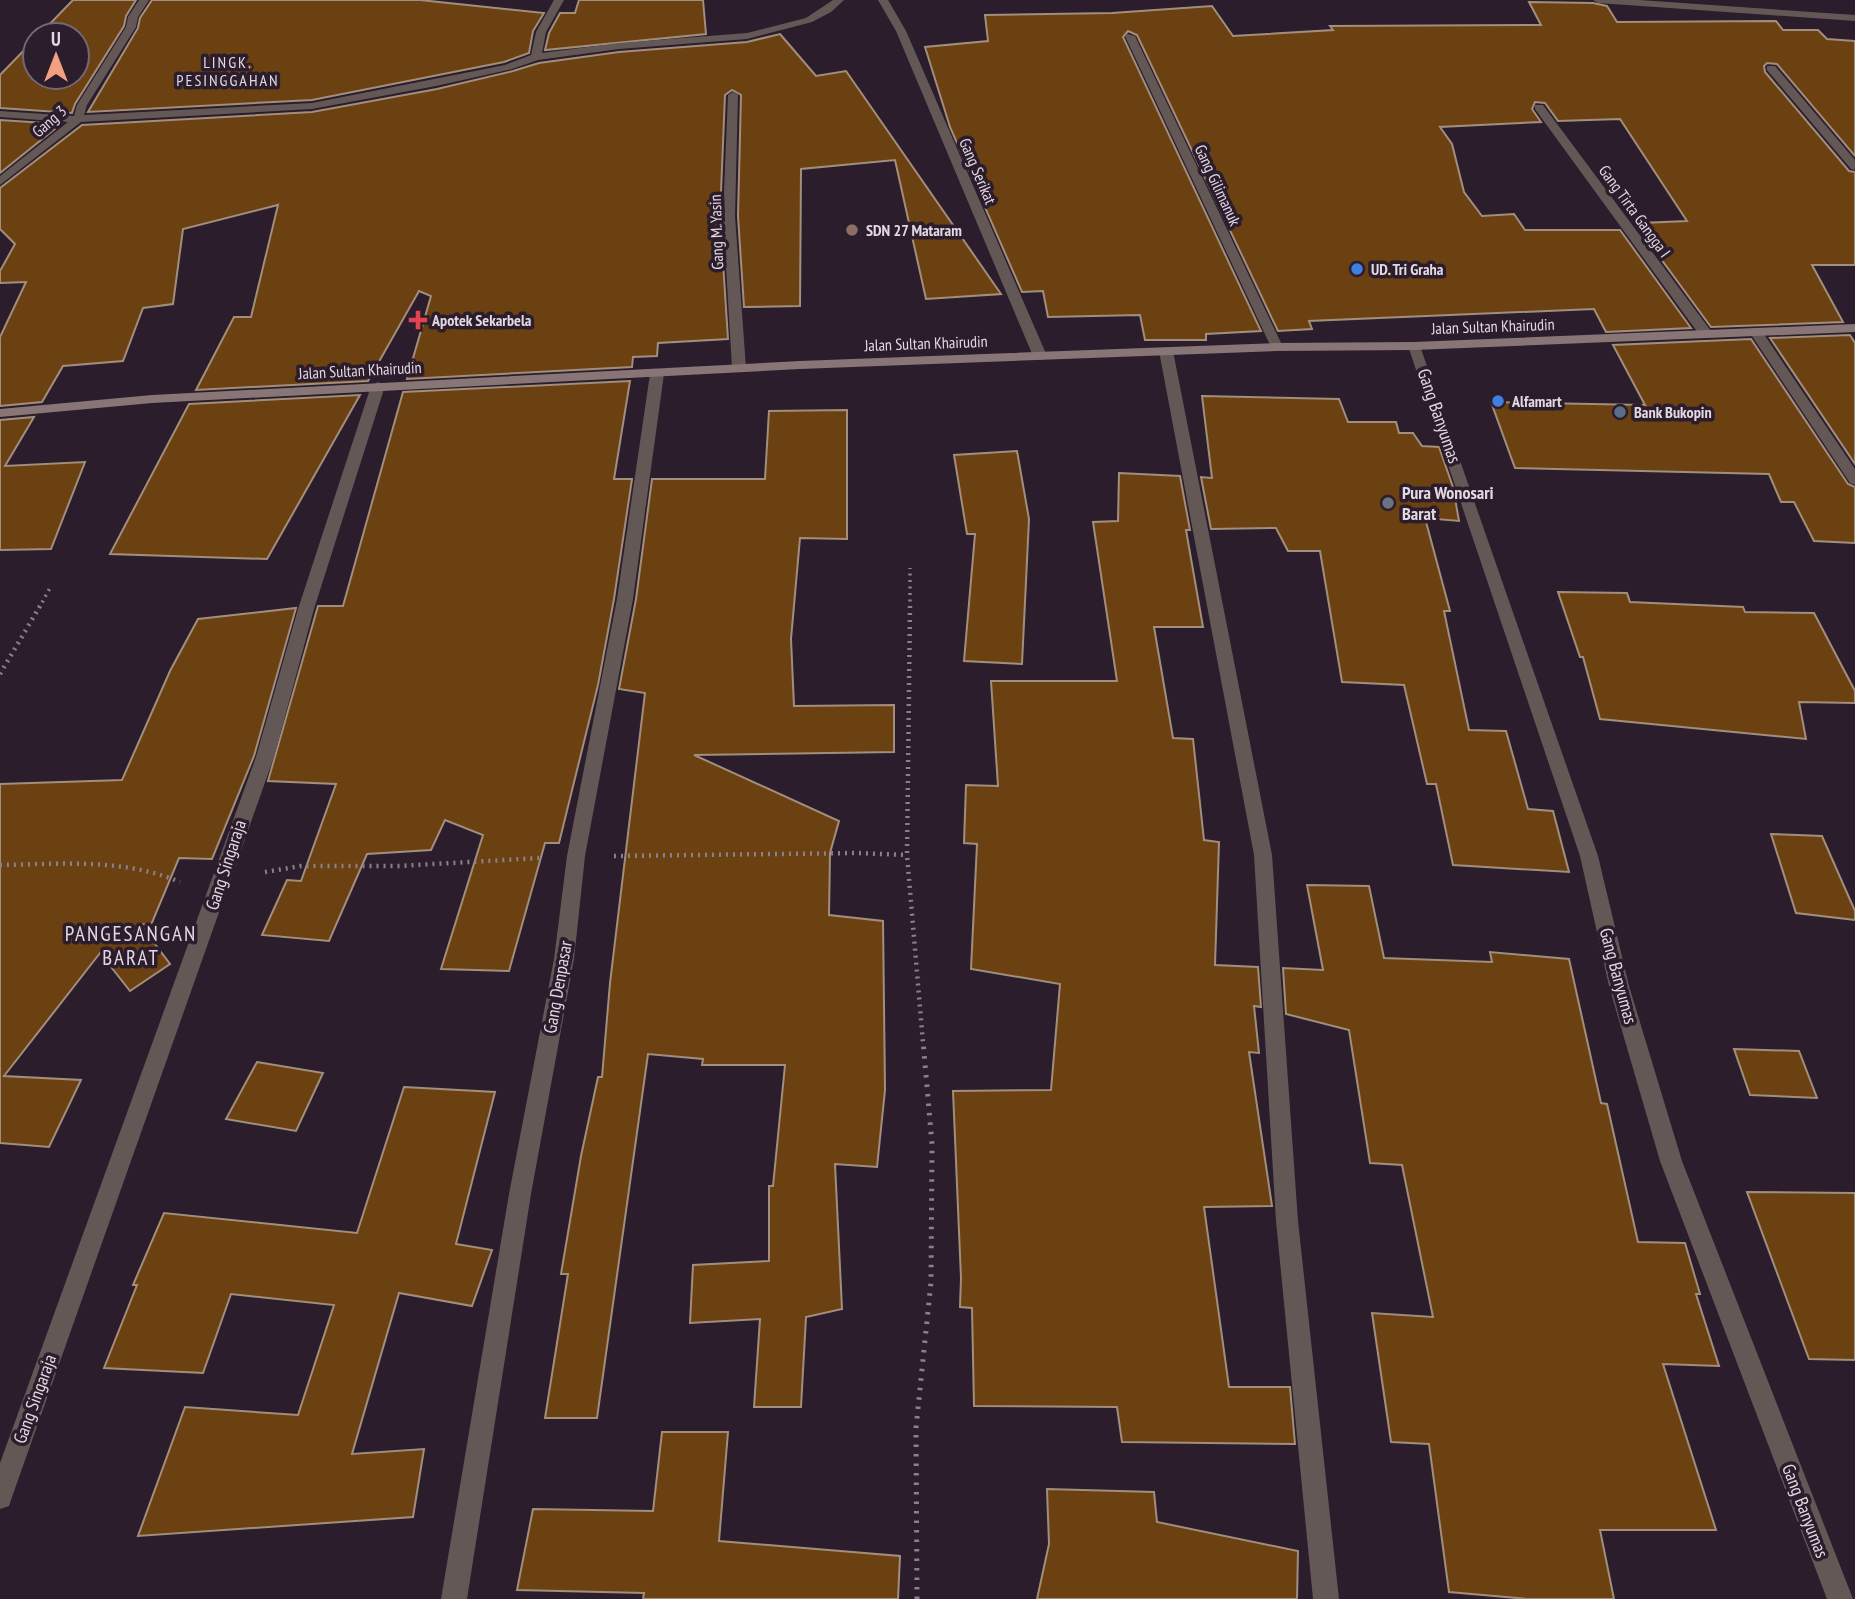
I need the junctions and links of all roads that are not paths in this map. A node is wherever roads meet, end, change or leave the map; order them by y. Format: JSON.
{"nodes":[{"id":1,"x":144,"y":0,"type":"edge"},
{"id":2,"x":559,"y":0,"type":"edge"},
{"id":3,"x":839,"y":0,"type":"edge"},
{"id":4,"x":883,"y":0,"type":"edge"},
{"id":5,"x":1598,"y":0,"type":"edge"},
{"id":6,"x":1855,"y":18,"type":"edge"},
{"id":7,"x":1130,"y":36,"type":"dead end"},
{"id":8,"x":537,"y":57,"type":"junction"},
{"id":9,"x":1771,"y":68,"type":"dead end"},
{"id":10,"x":733,"y":95,"type":"dead end"},
{"id":11,"x":1539,"y":107,"type":"dead end"},
{"id":12,"x":0,"y":114,"type":"edge"},
{"id":13,"x":78,"y":119,"type":"junction"},
{"id":14,"x":1855,"y":167,"type":"edge"},
{"id":15,"x":0,"y":182,"type":"edge"},
{"id":16,"x":1855,"y":328,"type":"edge"},
{"id":17,"x":1756,"y":333,"type":"junction"},
{"id":18,"x":1706,"y":334,"type":"junction"},
{"id":19,"x":1414,"y":346,"type":"junction"},
{"id":20,"x":1277,"y":347,"type":"junction"},
{"id":21,"x":1166,"y":351,"type":"junction"},
{"id":22,"x":1040,"y":356,"type":"junction"},
{"id":23,"x":738,"y":368,"type":"junction"},
{"id":24,"x":657,"y":374,"type":"junction"},
{"id":25,"x":378,"y":386,"type":"junction"},
{"id":26,"x":0,"y":413,"type":"edge"},
{"id":27,"x":1855,"y":481,"type":"edge"},
{"id":28,"x":0,"y":1497,"type":"edge"},
{"id":29,"x":454,"y":1599,"type":"edge"},
{"id":30,"x":1326,"y":1599,"type":"edge"},
{"id":31,"x":1840,"y":1599,"type":"edge"}],
"edges":[{"from":1,"to":13,"type":"street","name":"Gang 3"},
{"from":2,"to":8,"type":"street"},
{"from":3,"to":8,"type":"street"},
{"from":4,"to":22,"type":"street","name":"Gang Serikat"},
{"from":5,"to":6,"type":"street"},
{"from":7,"to":20,"type":"street","name":"Gang Gilimanuk"},
{"from":8,"to":13,"type":"street"},
{"from":9,"to":14,"type":"street"},
{"from":10,"to":23,"type":"street","name":"Gang M. Yasin"},
{"from":11,"to":18,"type":"street","name":"Gang Tirta Gangga I"},
{"from":12,"to":13,"type":"street"},
{"from":13,"to":15,"type":"street","name":"Gang 3"},
{"from":16,"to":17,"type":"main road","name":"Jalan Sultan Khairudin"},
{"from":17,"to":18,"type":"main road","name":"Jalan Sultan Khairudin"},
{"from":17,"to":27,"type":"street"},
{"from":18,"to":19,"type":"main road","name":"Jalan Sultan Khairudin"},
{"from":19,"to":20,"type":"main road","name":"Jalan Sultan Khairudin"},
{"from":19,"to":31,"type":"street","name":"Gang Banyumas"},
{"from":20,"to":21,"type":"main road","name":"Jalan Sultan Khairudin"},
{"from":21,"to":22,"type":"main road","name":"Jalan Sultan Khairudin"},
{"from":21,"to":30,"type":"street"},
{"from":22,"to":23,"type":"main road","name":"Jalan Sultan Khairudin"},
{"from":23,"to":24,"type":"main road","name":"Jalan Sultan Khairudin"},
{"from":24,"to":25,"type":"main road","name":"Jalan Sultan Khairudin"},
{"from":24,"to":29,"type":"street","name":"Gang Denpasar"},
{"from":25,"to":26,"type":"main road","name":"Jalan Sultan Khairudin"},
{"from":25,"to":28,"type":"street","name":"Gang Singaraja"}]}
